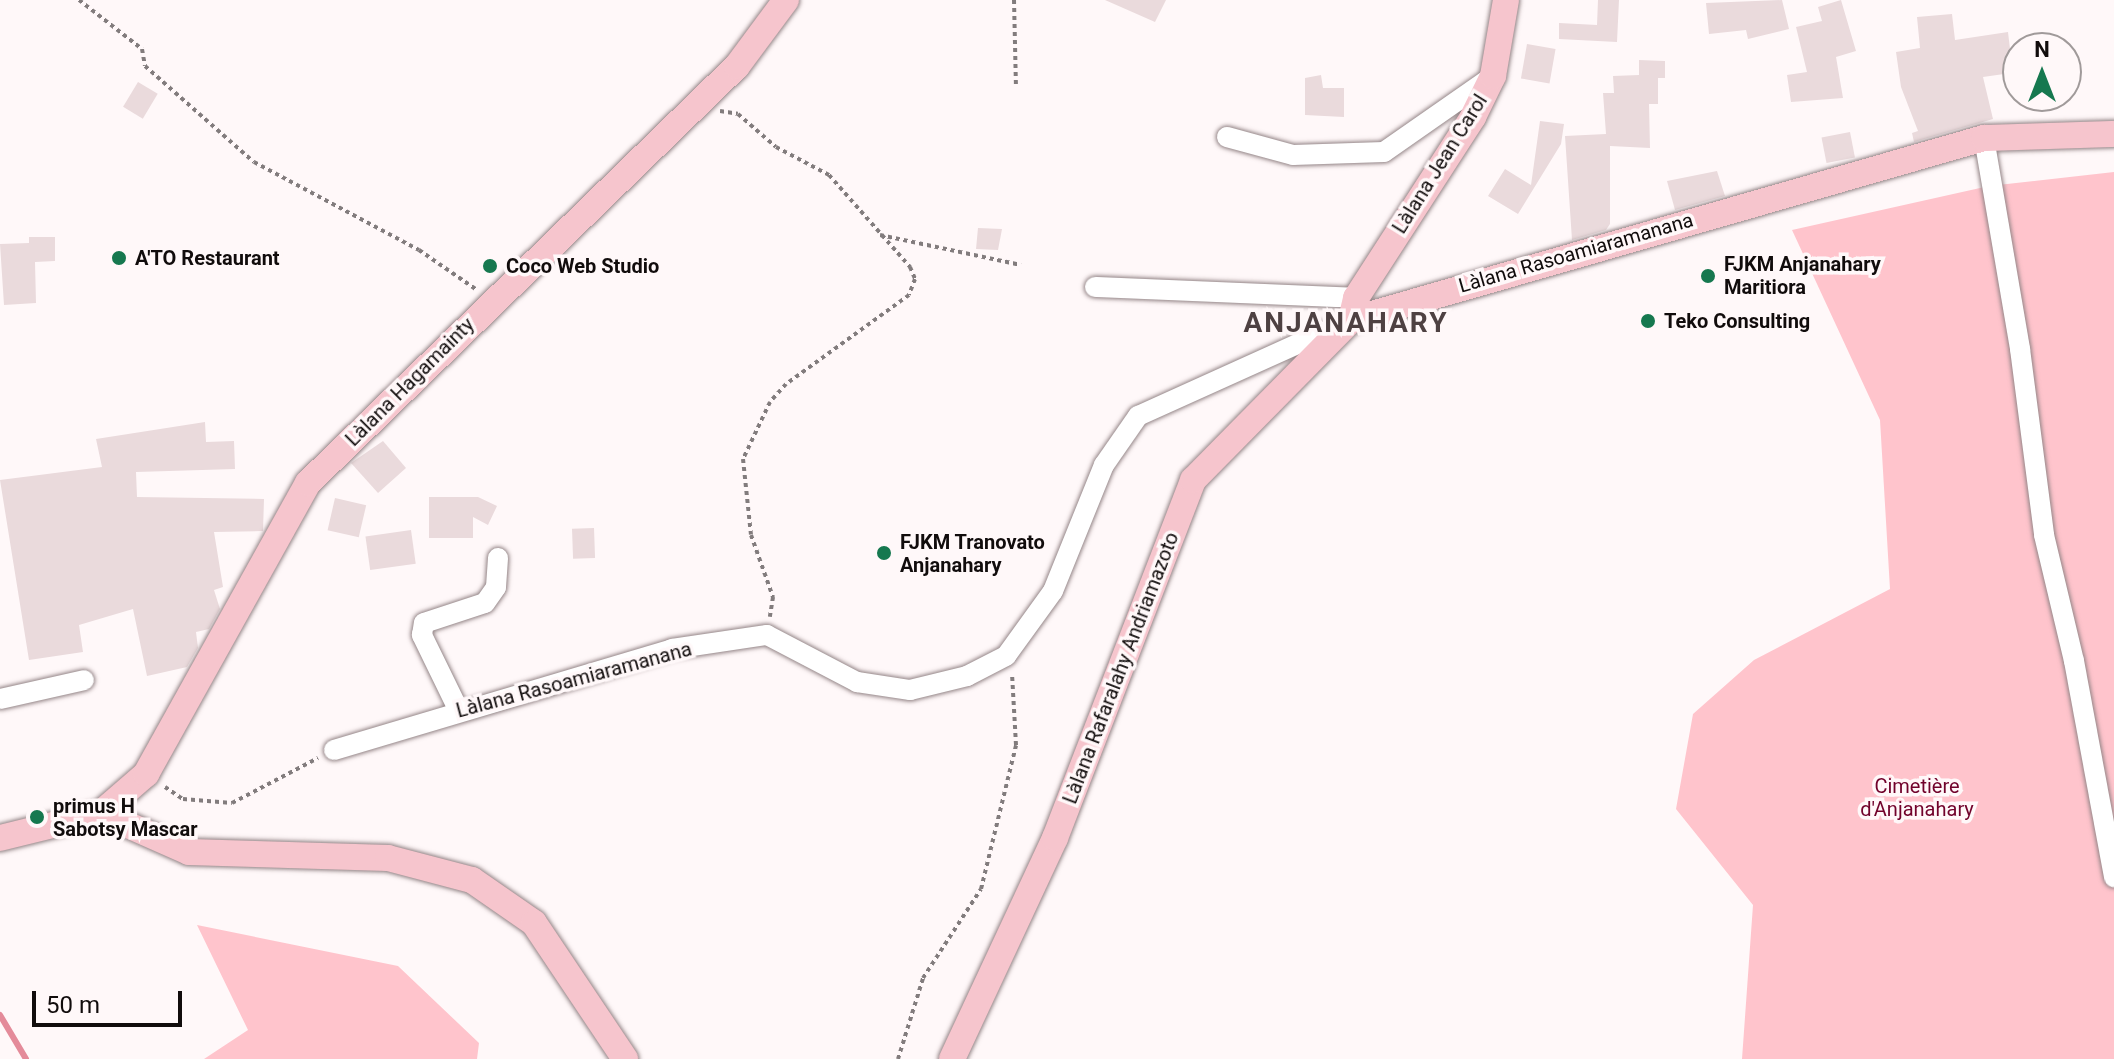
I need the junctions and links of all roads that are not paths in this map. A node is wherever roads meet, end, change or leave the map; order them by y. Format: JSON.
{"nodes":[{"id":1,"x":786,"y":0,"type":"edge"},
{"id":2,"x":1506,"y":0,"type":"edge"},
{"id":3,"x":1493,"y":76,"type":"junction"},
{"id":4,"x":2114,"y":134,"type":"edge"},
{"id":5,"x":1227,"y":137,"type":"dead end"},
{"id":6,"x":1984,"y":138,"type":"junction"},
{"id":7,"x":1095,"y":287,"type":"dead end"},
{"id":8,"x":1354,"y":309,"type":"junction"},
{"id":9,"x":498,"y":558,"type":"dead end"},
{"id":10,"x":84,"y":680,"type":"dead end"},
{"id":11,"x":0,"y":699,"type":"edge"},
{"id":12,"x":459,"y":711,"type":"junction"},
{"id":13,"x":334,"y":750,"type":"road end"},
{"id":14,"x":101,"y":813,"type":"junction"},
{"id":15,"x":0,"y":838,"type":"edge"},
{"id":16,"x":2114,"y":877,"type":"edge"},
{"id":17,"x":625,"y":1059,"type":"edge"},
{"id":18,"x":952,"y":1059,"type":"edge"}],
"edges":[{"from":1,"to":14,"type":"main road","name":"Làlana Hagamainty"},
{"from":2,"to":3,"type":"main road","name":"Làlana Jean Carol"},
{"from":3,"to":5,"type":"street"},
{"from":3,"to":8,"type":"main road","name":"Làlana Jean Carol"},
{"from":4,"to":6,"type":"main road","name":"Làlana Rasoamiaramanana"},
{"from":6,"to":8,"type":"main road","name":"Làlana Rasoamiaramanana"},
{"from":6,"to":16,"type":"street"},
{"from":7,"to":8,"type":"street"},
{"from":8,"to":12,"type":"street","name":"Làlana Rasoamiaramanana"},
{"from":8,"to":18,"type":"main road","name":"Làlana Rafaralahy Andriamazoto"},
{"from":9,"to":12,"type":"street"},
{"from":10,"to":11,"type":"street"},
{"from":12,"to":13,"type":"street","name":"Làlana Rasoamiaramanana"},
{"from":14,"to":15,"type":"main road"},
{"from":14,"to":17,"type":"main road"}]}
